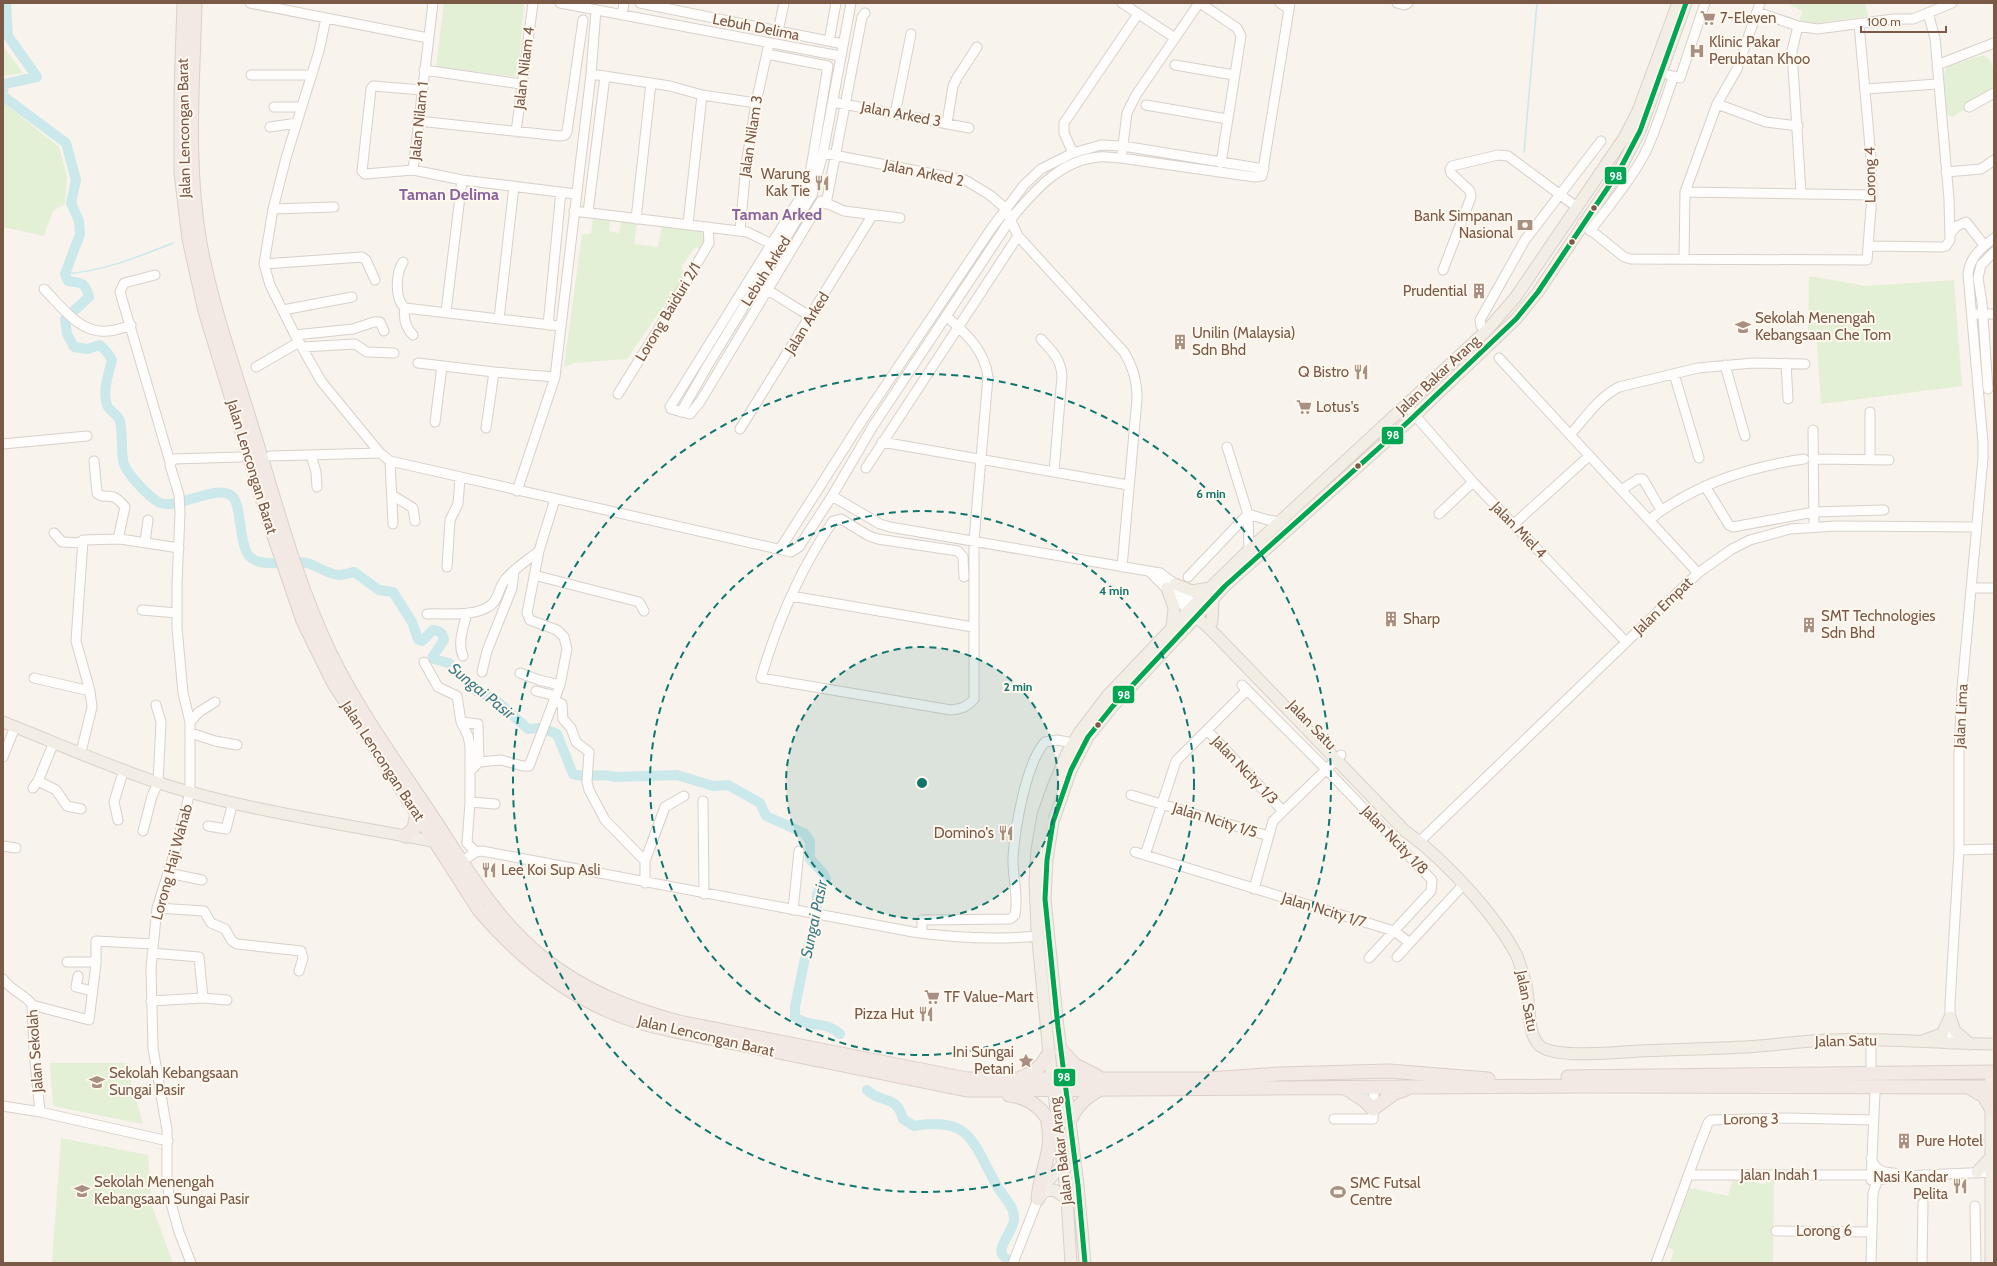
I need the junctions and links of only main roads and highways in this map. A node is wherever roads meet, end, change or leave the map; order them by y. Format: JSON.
{"nodes":[{"id":1,"x":184,"y":3,"type":"edge"},
{"id":2,"x":195,"y":3,"type":"edge"},
{"id":3,"x":1678,"y":3,"type":"edge"},
{"id":4,"x":1686,"y":3,"type":"edge"},
{"id":5,"x":1600,"y":175,"type":"junction"},
{"id":6,"x":1611,"y":182,"type":"junction"},
{"id":7,"x":286,"y":555,"type":"junction"},
{"id":8,"x":295,"y":582,"type":"junction"},
{"id":9,"x":1210,"y":588,"type":"junction"},
{"id":10,"x":1213,"y":599,"type":"junction"},
{"id":11,"x":1195,"y":611,"type":"junction"},
{"id":12,"x":1212,"y":627,"type":"junction"},
{"id":13,"x":1172,"y":628,"type":"junction"},
{"id":14,"x":1186,"y":629,"type":"junction"},
{"id":15,"x":3,"y":722,"type":"edge"},
{"id":16,"x":417,"y":812,"type":"junction"},
{"id":17,"x":406,"y":836,"type":"junction"},
{"id":18,"x":435,"y":842,"type":"junction"},
{"id":19,"x":449,"y":845,"type":"junction"},
{"id":20,"x":1920,"y":1042,"type":"junction"},
{"id":21,"x":1873,"y":1043,"type":"junction"},
{"id":22,"x":1934,"y":1043,"type":"junction"},
{"id":23,"x":1970,"y":1044,"type":"junction"},
{"id":24,"x":1994,"y":1044,"type":"edge"},
{"id":25,"x":1055,"y":1052,"type":"junction"},
{"id":26,"x":1279,"y":1074,"type":"junction"},
{"id":27,"x":1017,"y":1079,"type":"junction"},
{"id":28,"x":1485,"y":1079,"type":"junction"},
{"id":29,"x":1993,"y":1080,"type":"edge"},
{"id":30,"x":1102,"y":1083,"type":"junction"},
{"id":31,"x":1059,"y":1084,"type":"junction"},
{"id":32,"x":1410,"y":1087,"type":"junction"},
{"id":33,"x":1968,"y":1087,"type":"junction"},
{"id":34,"x":1344,"y":1088,"type":"junction"},
{"id":35,"x":1374,"y":1088,"type":"junction"},
{"id":36,"x":981,"y":1091,"type":"junction"},
{"id":37,"x":1992,"y":1110,"type":"junction"},
{"id":38,"x":1046,"y":1115,"type":"junction"},
{"id":39,"x":1071,"y":1118,"type":"junction"},
{"id":40,"x":1060,"y":1138,"type":"junction"},
{"id":41,"x":1992,"y":1156,"type":"junction"},
{"id":42,"x":1063,"y":1164,"type":"junction"},
{"id":43,"x":1993,"y":1185,"type":"edge"},
{"id":44,"x":1038,"y":1199,"type":"junction"},
{"id":45,"x":1067,"y":1199,"type":"junction"},
{"id":46,"x":1071,"y":1263,"type":"edge"},
{"id":47,"x":1085,"y":1263,"type":"edge"},
{"id":48,"x":1991,"y":1263,"type":"edge"}],
"edges":[{"from":1,"to":7,"type":"highway","name":"Jalan Lencongan Barat"},
{"from":2,"to":7,"type":"highway","name":"Jalan Lencongan Barat"},
{"from":3,"to":5,"type":"main road","name":"Jalan Bakar Arang"},
{"from":4,"to":6,"type":"main road","name":"Jalan Bakar Arang"},
{"from":5,"to":6,"type":"main road"},
{"from":5,"to":9,"type":"main road","name":"Jalan Bakar Arang"},
{"from":6,"to":10,"type":"main road","name":"Jalan Bakar Arang"},
{"from":7,"to":8,"type":"highway","name":"Jalan Lencongan Barat"},
{"from":8,"to":16,"type":"highway","name":"Jalan Lencongan Barat"},
{"from":8,"to":19,"type":"highway","name":"Jalan Lencongan Barat"},
{"from":9,"to":11,"type":"main road","name":"Jalan Bakar Arang"},
{"from":9,"to":13,"type":"main road"},
{"from":10,"to":11,"type":"main road","name":"Jalan Bakar Arang"},
{"from":10,"to":12,"type":"main road"},
{"from":11,"to":12,"type":"main road","name":"Jalan Satu"},
{"from":11,"to":13,"type":"main road","name":"Jalan Bakar Arang"},
{"from":11,"to":14,"type":"main road","name":"Jalan Bakar Arang"},
{"from":12,"to":14,"type":"main road"},
{"from":12,"to":21,"type":"main road","name":"Jalan Satu"},
{"from":13,"to":25,"type":"main road","name":"Jalan Bakar Arang"},
{"from":14,"to":25,"type":"main road","name":"Jalan Bakar Arang"},
{"from":15,"to":17,"type":"main road"},
{"from":16,"to":17,"type":"highway"},
{"from":16,"to":18,"type":"highway","name":"Jalan Lencongan Barat"},
{"from":17,"to":18,"type":"main road"},
{"from":18,"to":19,"type":"main road"},
{"from":18,"to":36,"type":"highway","name":"Jalan Lencongan Barat"},
{"from":19,"to":27,"type":"highway","name":"Jalan Lencongan Barat"},
{"from":20,"to":21,"type":"main road","name":"Jalan Satu"},
{"from":20,"to":22,"type":"main road","name":"Jalan Satu"},
{"from":20,"to":23,"type":"main road"},
{"from":21,"to":22,"type":"main road","name":"Jalan Satu"},
{"from":22,"to":23,"type":"main road","name":"Jalan Satu"},
{"from":23,"to":24,"type":"main road","name":"Jalan Satu"},
{"from":25,"to":27,"type":"highway"},
{"from":25,"to":30,"type":"highway"},
{"from":25,"to":31,"type":"main road","name":"Jalan Bakar Arang"},
{"from":26,"to":28,"type":"highway"},
{"from":26,"to":30,"type":"highway"},
{"from":26,"to":35,"type":"highway"},
{"from":27,"to":31,"type":"highway","name":"Jalan Lencongan Barat"},
{"from":28,"to":29,"type":"highway"},
{"from":28,"to":35,"type":"highway"},
{"from":29,"to":33,"type":"highway"},
{"from":29,"to":37,"type":"main road"},
{"from":30,"to":31,"type":"highway"},
{"from":30,"to":34,"type":"highway"},
{"from":30,"to":39,"type":"highway"},
{"from":31,"to":36,"type":"highway","name":"Jalan Lencongan Barat"},
{"from":31,"to":39,"type":"main road","name":"Jalan Bakar Arang"},
{"from":31,"to":40,"type":"main road","name":"Jalan Bakar Arang"},
{"from":32,"to":33,"type":"highway"},
{"from":32,"to":34,"type":"highway"},
{"from":32,"to":35,"type":"highway"},
{"from":33,"to":37,"type":"highway"},
{"from":34,"to":35,"type":"highway"},
{"from":36,"to":38,"type":"highway"},
{"from":37,"to":41,"type":"main road"},
{"from":38,"to":40,"type":"highway"},
{"from":38,"to":44,"type":"highway"},
{"from":39,"to":47,"type":"main road","name":"Jalan Bakar Arang"},
{"from":40,"to":42,"type":"main road","name":"Jalan Bakar Arang"},
{"from":41,"to":43,"type":"main road"},
{"from":41,"to":43,"type":"main road"},
{"from":42,"to":44,"type":"main road"},
{"from":42,"to":45,"type":"main road","name":"Jalan Bakar Arang"},
{"from":43,"to":48,"type":"main road"},
{"from":44,"to":45,"type":"main road"},
{"from":45,"to":46,"type":"main road","name":"Jalan Bakar Arang"}]}
